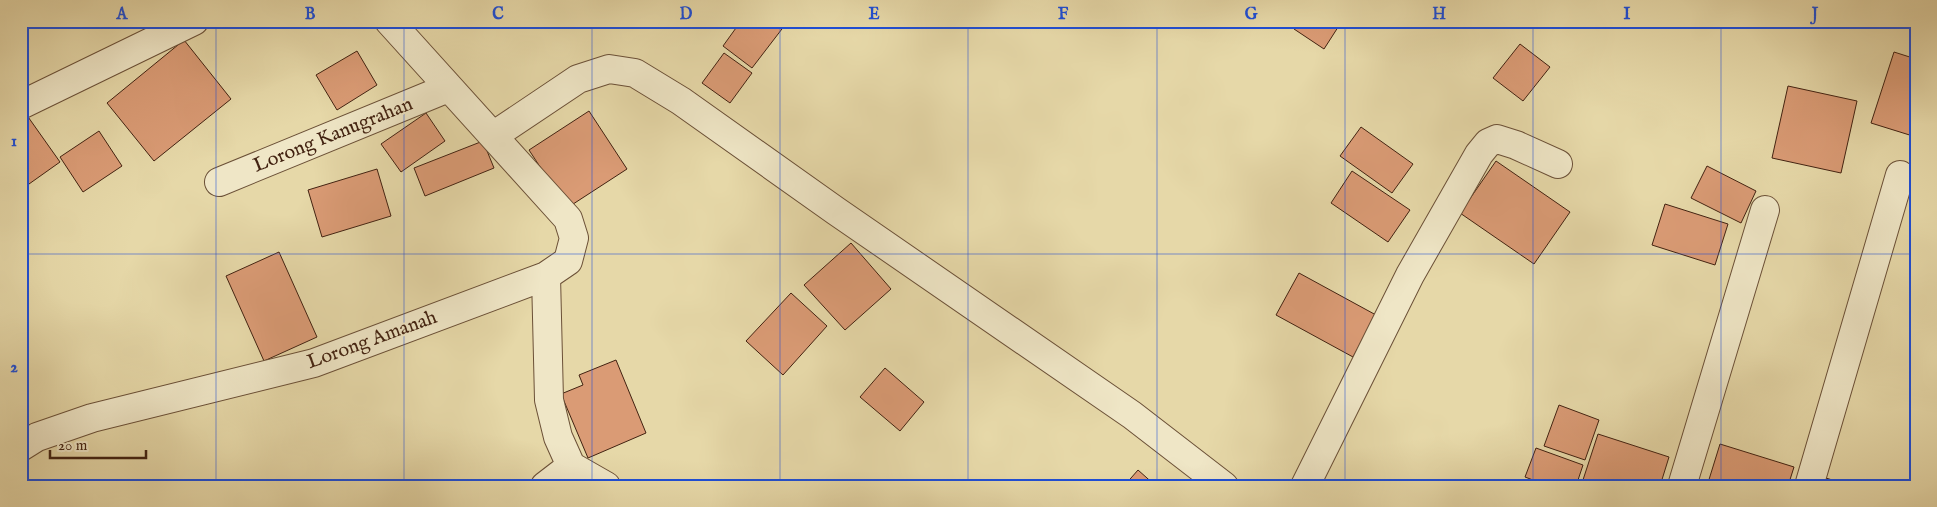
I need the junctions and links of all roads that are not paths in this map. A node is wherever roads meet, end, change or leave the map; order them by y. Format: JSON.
{"nodes":[{"id":1,"x":194,"y":21,"type":"edge"},
{"id":2,"x":389,"y":21,"type":"edge"},
{"id":3,"x":448,"y":88,"type":"junction"},
{"id":4,"x":21,"y":105,"type":"edge"},
{"id":5,"x":493,"y":136,"type":"junction"},
{"id":6,"x":1558,"y":164,"type":"dead end"},
{"id":7,"x":1900,"y":175,"type":"dead end"},
{"id":8,"x":219,"y":182,"type":"dead end"},
{"id":9,"x":1765,"y":210,"type":"dead end"},
{"id":10,"x":546,"y":276,"type":"junction"},
{"id":11,"x":21,"y":447,"type":"edge"},
{"id":12,"x":571,"y":466,"type":"junction"},
{"id":13,"x":1219,"y":482,"type":"edge"},
{"id":14,"x":545,"y":486,"type":"edge"},
{"id":15,"x":606,"y":486,"type":"edge"},
{"id":16,"x":1305,"y":486,"type":"edge"},
{"id":17,"x":1682,"y":486,"type":"edge"},
{"id":18,"x":1809,"y":486,"type":"edge"}],
"edges":[{"from":1,"to":4,"type":"street"},
{"from":2,"to":3,"type":"street","name":"Lorong Amanah"},
{"from":3,"to":5,"type":"street","name":"Lorong Amanah"},
{"from":3,"to":8,"type":"street","name":"Lorong Kanugrahan"},
{"from":5,"to":10,"type":"street","name":"Lorong Amanah"},
{"from":5,"to":13,"type":"street"},
{"from":6,"to":16,"type":"street"},
{"from":7,"to":18,"type":"street"},
{"from":9,"to":17,"type":"street"},
{"from":10,"to":11,"type":"street","name":"Lorong Amanah"},
{"from":10,"to":12,"type":"street"},
{"from":12,"to":14,"type":"street"},
{"from":12,"to":15,"type":"street"}]}
